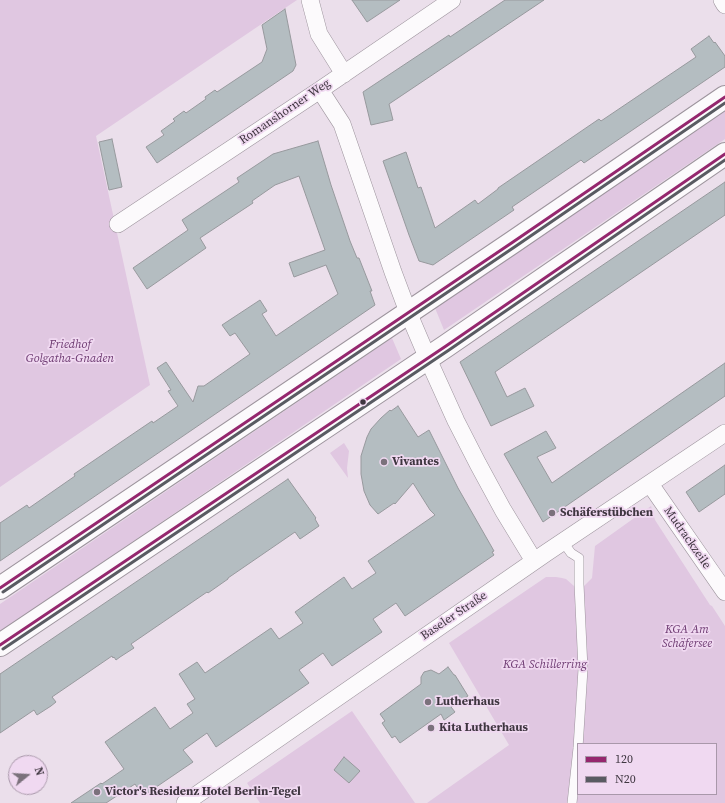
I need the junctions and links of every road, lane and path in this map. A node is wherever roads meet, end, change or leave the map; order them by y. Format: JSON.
{"nodes":[{"id":1,"x":310,"y":0,"type":"edge"},
{"id":2,"x":452,"y":0,"type":"edge"},
{"id":3,"x":722,"y":0,"type":"edge"},
{"id":4,"x":725,"y":5,"type":"edge"},
{"id":5,"x":344,"y":74,"type":"junction"},
{"id":6,"x":320,"y":90,"type":"junction"},
{"id":7,"x":725,"y":97,"type":"edge"},
{"id":8,"x":725,"y":154,"type":"edge"},
{"id":9,"x":118,"y":224,"type":"dead end"},
{"id":10,"x":408,"y":312,"type":"junction"},
{"id":11,"x":428,"y":359,"type":"junction"},
{"id":12,"x":725,"y":433,"type":"edge"},
{"id":13,"x":650,"y":484,"type":"junction"},
{"id":14,"x":563,"y":542,"type":"junction"},
{"id":15,"x":534,"y":561,"type":"junction"},
{"id":16,"x":0,"y":588,"type":"edge"},
{"id":17,"x":725,"y":592,"type":"edge"},
{"id":18,"x":0,"y":645,"type":"edge"},
{"id":19,"x":578,"y":743,"type":"edge"},
{"id":20,"x":577,"y":757,"type":"edge"},
{"id":21,"x":185,"y":803,"type":"edge"},
{"id":22,"x":572,"y":803,"type":"edge"}],
"edges":[{"from":1,"to":5,"type":"street"},
{"from":2,"to":5,"type":"street","name":"Romanshorner Weg"},
{"from":3,"to":4,"type":"street"},
{"from":5,"to":6,"type":"street","name":"Romanshorner Weg"},
{"from":6,"to":9,"type":"street","name":"Romanshorner Weg"},
{"from":6,"to":10,"type":"street"},
{"from":7,"to":10,"type":"main road"},
{"from":8,"to":11,"type":"main road"},
{"from":10,"to":11,"type":"street"},
{"from":10,"to":16,"type":"main road"},
{"from":11,"to":15,"type":"street"},
{"from":11,"to":18,"type":"main road"},
{"from":12,"to":13,"type":"street","name":"Baseler Straße"},
{"from":13,"to":14,"type":"street","name":"Baseler Straße"},
{"from":13,"to":17,"type":"street","name":"Mudrackzeile"},
{"from":14,"to":15,"type":"street","name":"Baseler Straße"},
{"from":14,"to":19,"type":"lane"},
{"from":15,"to":21,"type":"street","name":"Baseler Straße"},
{"from":20,"to":22,"type":"lane"}]}
